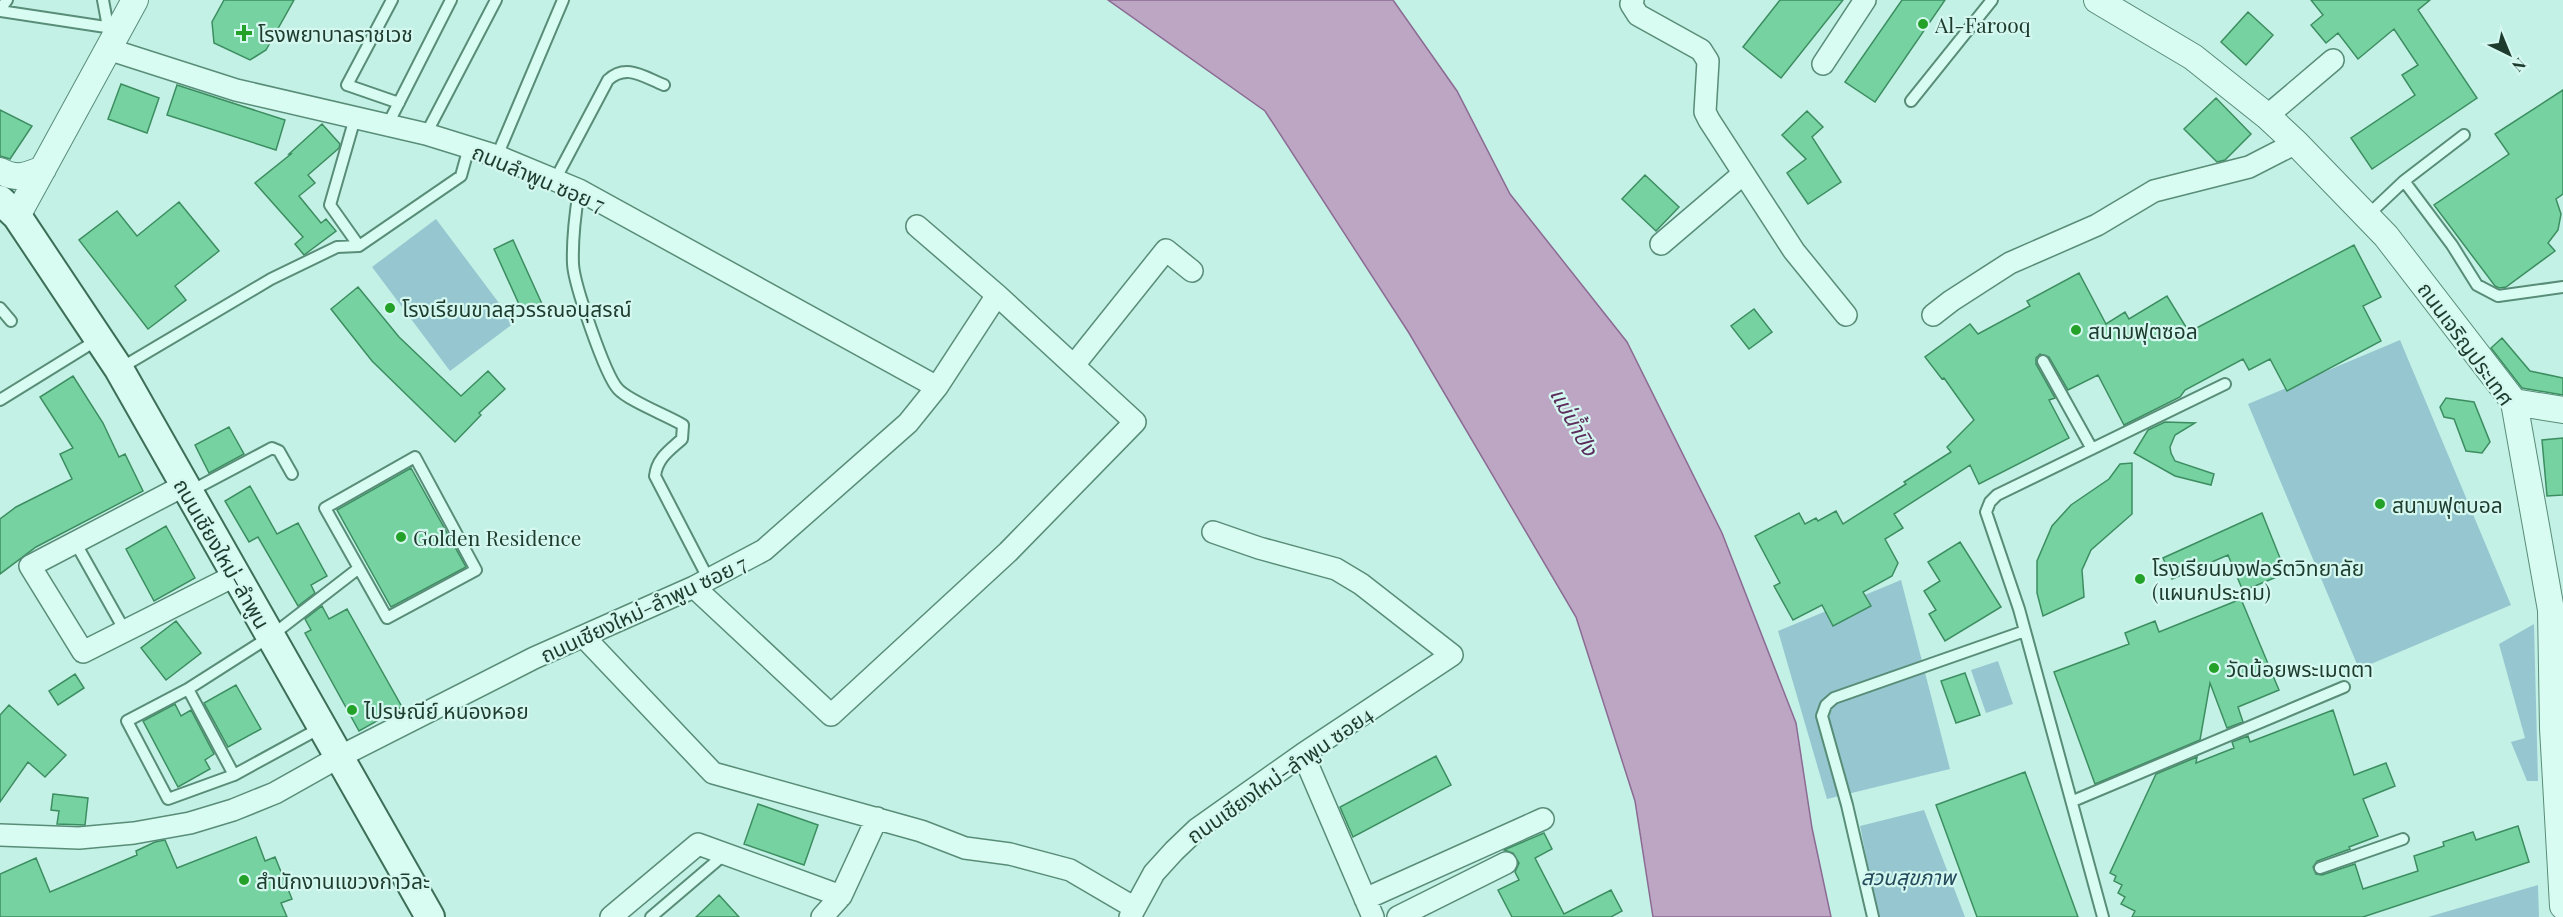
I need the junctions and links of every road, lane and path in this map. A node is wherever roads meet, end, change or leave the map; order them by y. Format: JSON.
{"nodes":[{"id":1,"x":7,"y":0,"type":"edge"},
{"id":2,"x":103,"y":0,"type":"edge"},
{"id":3,"x":135,"y":0,"type":"edge"},
{"id":4,"x":392,"y":0,"type":"edge"},
{"id":5,"x":451,"y":0,"type":"edge"},
{"id":6,"x":496,"y":0,"type":"edge"},
{"id":7,"x":563,"y":0,"type":"edge"},
{"id":8,"x":1633,"y":0,"type":"edge"},
{"id":9,"x":1865,"y":0,"type":"edge"},
{"id":10,"x":1992,"y":0,"type":"edge"},
{"id":11,"x":2097,"y":0,"type":"edge"},
{"id":12,"x":0,"y":11,"type":"edge"},
{"id":13,"x":112,"y":35,"type":"junction"},
{"id":14,"x":2333,"y":60,"type":"dead end"},
{"id":15,"x":1823,"y":64,"type":"dead end"},
{"id":16,"x":664,"y":85,"type":"dead end"},
{"id":17,"x":1911,"y":101,"type":"dead end"},
{"id":18,"x":399,"y":103,"type":"junction"},
{"id":19,"x":2267,"y":116,"type":"junction"},
{"id":20,"x":354,"y":118,"type":"junction"},
{"id":21,"x":387,"y":126,"type":"junction"},
{"id":22,"x":426,"y":134,"type":"junction"},
{"id":23,"x":2464,"y":135,"type":"dead end"},
{"id":24,"x":2296,"y":143,"type":"junction"},
{"id":25,"x":470,"y":147,"type":"junction"},
{"id":26,"x":497,"y":156,"type":"junction"},
{"id":27,"x":46,"y":164,"type":"junction"},
{"id":28,"x":0,"y":171,"type":"edge"},
{"id":29,"x":1743,"y":174,"type":"junction"},
{"id":30,"x":555,"y":180,"type":"junction"},
{"id":31,"x":2404,"y":180,"type":"junction"},
{"id":32,"x":579,"y":190,"type":"junction"},
{"id":33,"x":9,"y":208,"type":"edge"},
{"id":34,"x":2368,"y":215,"type":"junction"},
{"id":35,"x":917,"y":226,"type":"dead end"},
{"id":36,"x":1660,"y":244,"type":"dead end"},
{"id":37,"x":359,"y":246,"type":"junction"},
{"id":38,"x":41,"y":252,"type":"junction"},
{"id":39,"x":1192,"y":271,"type":"dead end"},
{"id":40,"x":2563,"y":287,"type":"edge"},
{"id":41,"x":998,"y":295,"type":"junction"},
{"id":42,"x":0,"y":308,"type":"edge"},
{"id":43,"x":1846,"y":315,"type":"dead end"},
{"id":44,"x":1933,"y":315,"type":"dead end"},
{"id":45,"x":11,"y":321,"type":"dead end"},
{"id":46,"x":99,"y":338,"type":"junction"},
{"id":47,"x":2043,"y":361,"type":"dead end"},
{"id":48,"x":1074,"y":365,"type":"junction"},
{"id":49,"x":119,"y":369,"type":"junction"},
{"id":50,"x":2224,"y":384,"type":"dead end"},
{"id":51,"x":937,"y":387,"type":"junction"},
{"id":52,"x":0,"y":400,"type":"edge"},
{"id":53,"x":2514,"y":402,"type":"junction"},
{"id":54,"x":2563,"y":410,"type":"edge"},
{"id":55,"x":2091,"y":448,"type":"junction"},
{"id":56,"x":292,"y":474,"type":"dead end"},
{"id":57,"x":187,"y":489,"type":"junction"},
{"id":58,"x":1213,"y":532,"type":"dead end"},
{"id":59,"x":75,"y":542,"type":"junction"},
{"id":60,"x":359,"y":568,"type":"junction"},
{"id":61,"x":236,"y":575,"type":"junction"},
{"id":62,"x":702,"y":584,"type":"junction"},
{"id":63,"x":125,"y":631,"type":"junction"},
{"id":64,"x":2025,"y":631,"type":"junction"},
{"id":65,"x":271,"y":636,"type":"junction"},
{"id":66,"x":584,"y":637,"type":"junction"},
{"id":67,"x":2344,"y":687,"type":"dead end"},
{"id":68,"x":188,"y":689,"type":"junction"},
{"id":69,"x":322,"y":726,"type":"junction"},
{"id":70,"x":2558,"y":728,"type":"edge"},
{"id":71,"x":1304,"y":754,"type":"junction"},
{"id":72,"x":339,"y":757,"type":"junction"},
{"id":73,"x":234,"y":775,"type":"junction"},
{"id":74,"x":2073,"y":801,"type":"junction"},
{"id":75,"x":877,"y":818,"type":"junction"},
{"id":76,"x":1543,"y":819,"type":"dead end"},
{"id":77,"x":0,"y":835,"type":"edge"},
{"id":78,"x":2403,"y":839,"type":"dead end"},
{"id":79,"x":725,"y":854,"type":"junction"},
{"id":80,"x":1506,"y":864,"type":"dead end"},
{"id":81,"x":2320,"y":868,"type":"dead end"},
{"id":82,"x":841,"y":896,"type":"junction"},
{"id":83,"x":2563,"y":906,"type":"edge"},
{"id":84,"x":1369,"y":908,"type":"edge"},
{"id":85,"x":1133,"y":912,"type":"edge"},
{"id":86,"x":430,"y":917,"type":"edge"},
{"id":87,"x":611,"y":917,"type":"edge"},
{"id":88,"x":651,"y":917,"type":"edge"},
{"id":89,"x":822,"y":917,"type":"edge"},
{"id":90,"x":1398,"y":917,"type":"edge"},
{"id":91,"x":1873,"y":917,"type":"edge"},
{"id":92,"x":2103,"y":917,"type":"edge"}],
"edges":[{"from":1,"to":12,"type":"lane"},
{"from":2,"to":13,"type":"lane"},
{"from":3,"to":13,"type":"street"},
{"from":4,"to":18,"type":"lane"},
{"from":5,"to":18,"type":"lane"},
{"from":6,"to":22,"type":"lane"},
{"from":7,"to":26,"type":"lane"},
{"from":8,"to":29,"type":"street"},
{"from":9,"to":15,"type":"street"},
{"from":10,"to":17,"type":"lane"},
{"from":11,"to":19,"type":"street","name":"ถนนเจริญประเทศ"},
{"from":12,"to":13,"type":"lane"},
{"from":13,"to":20,"type":"street","name":"ถนนลำพูน ซอย 7"},
{"from":13,"to":27,"type":"street"},
{"from":14,"to":19,"type":"street"},
{"from":16,"to":30,"type":"lane"},
{"from":18,"to":21,"type":"lane"},
{"from":19,"to":24,"type":"street","name":"ถนนเจริญประเทศ"},
{"from":20,"to":21,"type":"street","name":"ถนนลำพูน ซอย 7"},
{"from":20,"to":37,"type":"lane"},
{"from":21,"to":22,"type":"street","name":"ถนนลำพูน ซอย 7"},
{"from":22,"to":25,"type":"street","name":"ถนนลำพูน ซอย 7"},
{"from":23,"to":31,"type":"lane"},
{"from":24,"to":34,"type":"street","name":"ถนนเจริญประเทศ"},
{"from":24,"to":44,"type":"street"},
{"from":25,"to":26,"type":"street","name":"ถนนลำพูน ซอย 7"},
{"from":25,"to":37,"type":"lane"},
{"from":26,"to":30,"type":"street","name":"ถนนลำพูน ซอย 7"},
{"from":27,"to":28,"type":"street"},
{"from":27,"to":33,"type":"street"},
{"from":27,"to":38,"type":"street"},
{"from":29,"to":36,"type":"street"},
{"from":29,"to":43,"type":"street"},
{"from":30,"to":32,"type":"street","name":"ถนนลำพูน ซอย 7"},
{"from":31,"to":34,"type":"lane"},
{"from":31,"to":40,"type":"lane"},
{"from":32,"to":51,"type":"street","name":"ถนนลำพูน ซอย 7"},
{"from":32,"to":62,"type":"lane"},
{"from":33,"to":38,"type":"main road","name":"ถนนเชียงใหม่-ลำพูน"},
{"from":34,"to":53,"type":"street","name":"ถนนเจริญประเทศ"},
{"from":35,"to":41,"type":"street"},
{"from":37,"to":49,"type":"lane"},
{"from":38,"to":46,"type":"main road","name":"ถนนเชียงใหม่-ลำพูน"},
{"from":39,"to":48,"type":"street"},
{"from":41,"to":48,"type":"street"},
{"from":41,"to":51,"type":"street","name":"ถนนเชียงใหม่-ลำพูน ซอย 7"},
{"from":42,"to":45,"type":"lane"},
{"from":46,"to":49,"type":"main road","name":"ถนนเชียงใหม่-ลำพูน"},
{"from":46,"to":52,"type":"lane"},
{"from":47,"to":55,"type":"lane"},
{"from":48,"to":62,"type":"street"},
{"from":49,"to":57,"type":"main road","name":"ถนนเชียงใหม่-ลำพูน"},
{"from":50,"to":55,"type":"lane"},
{"from":51,"to":62,"type":"street","name":"ถนนเชียงใหม่-ลำพูน ซอย 7"},
{"from":53,"to":54,"type":"street"},
{"from":53,"to":70,"type":"street","name":"ถนนเจริญประเทศ"},
{"from":55,"to":64,"type":"lane"},
{"from":56,"to":57,"type":"lane"},
{"from":57,"to":59,"type":"street"},
{"from":57,"to":61,"type":"main road","name":"ถนนเชียงใหม่-ลำพูน"},
{"from":58,"to":71,"type":"street","name":"ถนนเชียงใหม่-ลำพูน ซอย4"},
{"from":59,"to":63,"type":"lane"},
{"from":59,"to":63,"type":"street"},
{"from":60,"to":60,"type":"lane"},
{"from":60,"to":65,"type":"lane"},
{"from":61,"to":63,"type":"street"},
{"from":61,"to":65,"type":"main road","name":"ถนนเชียงใหม่-ลำพูน"},
{"from":62,"to":66,"type":"street","name":"ถนนเชียงใหม่-ลำพูน ซอย 7"},
{"from":64,"to":74,"type":"lane"},
{"from":64,"to":91,"type":"lane"},
{"from":65,"to":68,"type":"lane"},
{"from":65,"to":69,"type":"main road","name":"ถนนเชียงใหม่-ลำพูน"},
{"from":66,"to":72,"type":"street","name":"ถนนเชียงใหม่-ลำพูน ซอย 7"},
{"from":66,"to":75,"type":"street"},
{"from":67,"to":74,"type":"lane"},
{"from":68,"to":73,"type":"lane"},
{"from":68,"to":73,"type":"lane"},
{"from":69,"to":72,"type":"main road","name":"ถนนเชียงใหม่-ลำพูน"},
{"from":69,"to":73,"type":"lane"},
{"from":70,"to":83,"type":"street","name":"ถนนเจริญประเทศ"},
{"from":71,"to":84,"type":"street"},
{"from":71,"to":85,"type":"street","name":"ถนนเชียงใหม่-ลำพูน ซอย4"},
{"from":72,"to":77,"type":"street","name":"ถนนเชียงใหม่-ลำพูน ซอย 7"},
{"from":72,"to":86,"type":"main road","name":"ถนนเชียงใหม่-ลำพูน"},
{"from":74,"to":92,"type":"lane"},
{"from":75,"to":82,"type":"street"},
{"from":75,"to":85,"type":"street"},
{"from":76,"to":84,"type":"street"},
{"from":78,"to":81,"type":"lane"},
{"from":79,"to":82,"type":"street"},
{"from":79,"to":87,"type":"street"},
{"from":79,"to":88,"type":"lane"},
{"from":80,"to":90,"type":"street"},
{"from":82,"to":89,"type":"street"}]}
